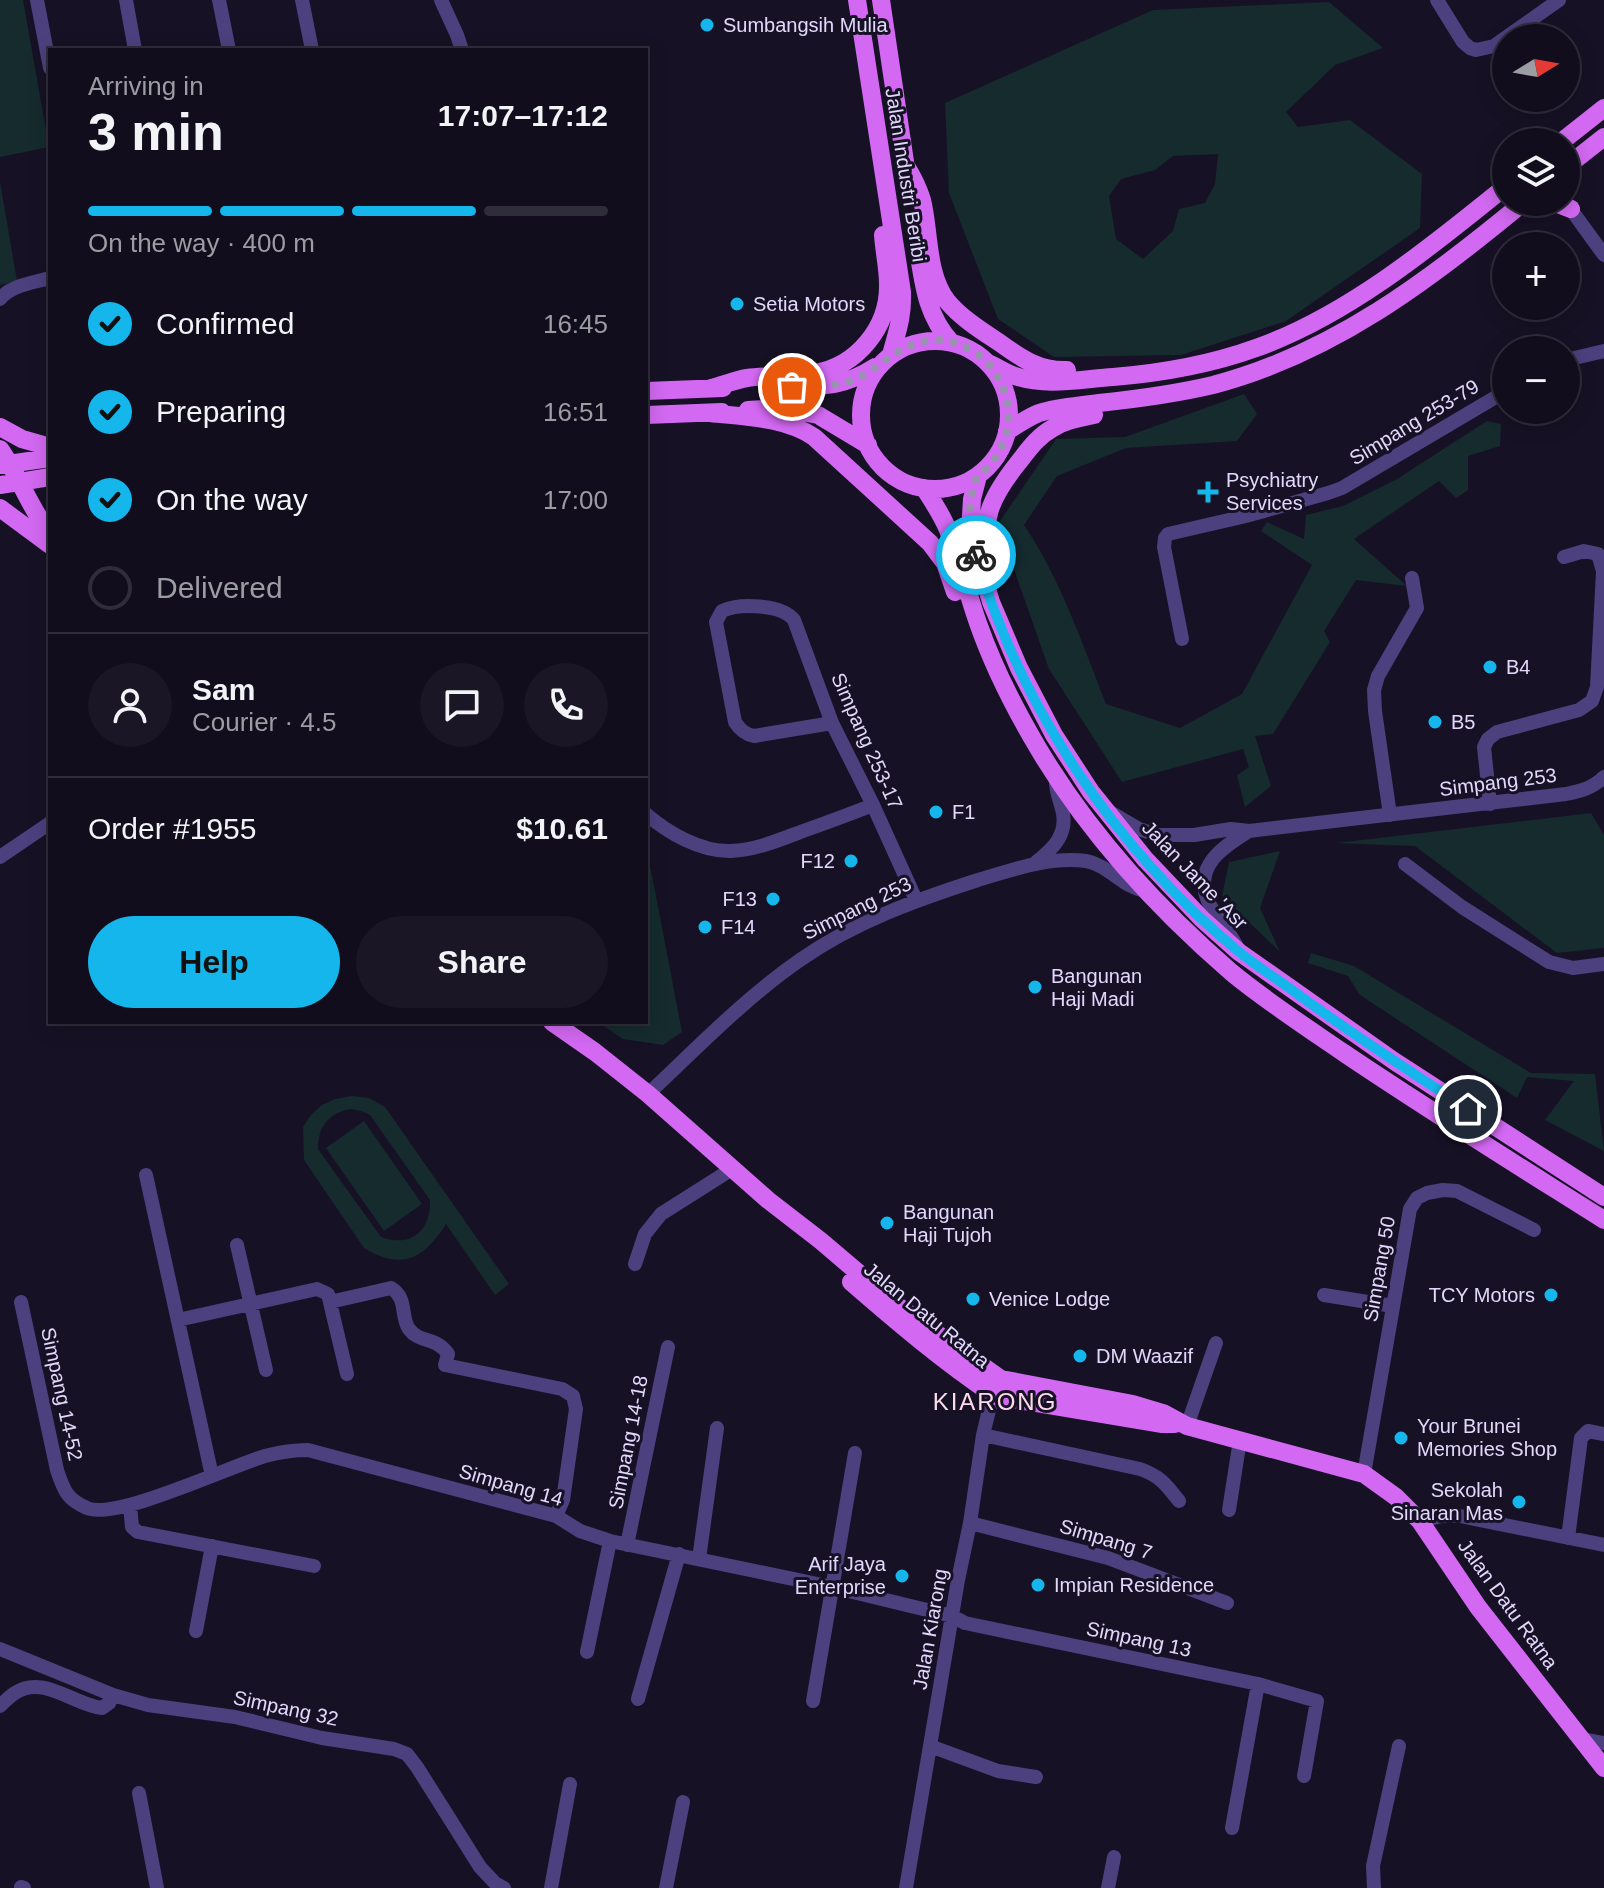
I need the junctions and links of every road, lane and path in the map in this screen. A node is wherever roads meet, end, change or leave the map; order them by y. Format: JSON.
{"nodes":[{"id":1,"x":37,"y":0,"type":"edge"},
{"id":2,"x":126,"y":0,"type":"edge"},
{"id":3,"x":219,"y":0,"type":"edge"},
{"id":4,"x":302,"y":0,"type":"edge"},
{"id":5,"x":441,"y":0,"type":"edge"},
{"id":6,"x":857,"y":0,"type":"edge"},
{"id":7,"x":881,"y":0,"type":"edge"},
{"id":8,"x":1437,"y":0,"type":"edge"},
{"id":9,"x":1559,"y":0,"type":"edge"},
{"id":10,"x":135,"y":48,"type":"edge"},
{"id":11,"x":229,"y":48,"type":"edge"},
{"id":12,"x":312,"y":48,"type":"edge"},
{"id":13,"x":461,"y":48,"type":"edge"},
{"id":14,"x":48,"y":58,"type":"edge"},
{"id":15,"x":1604,"y":108,"type":"edge"},
{"id":16,"x":1579,"y":128,"type":"edge"},
{"id":17,"x":1604,"y":137,"type":"edge"},
{"id":18,"x":1580,"y":156,"type":"edge"},
{"id":19,"x":906,"y":166,"type":"junction"},
{"id":20,"x":883,"y":172,"type":"junction"},
{"id":21,"x":1492,"y":197,"type":"edge"},
{"id":22,"x":1507,"y":216,"type":"edge"},
{"id":23,"x":1573,"y":216,"type":"edge"},
{"id":24,"x":1604,"y":255,"type":"edge"},
{"id":25,"x":48,"y":279,"type":"edge"},
{"id":26,"x":0,"y":299,"type":"edge"},
{"id":27,"x":951,"y":342,"type":"junction"},
{"id":28,"x":1604,"y":351,"type":"edge"},
{"id":29,"x":1580,"y":357,"type":"edge"},
{"id":30,"x":886,"y":359,"type":"junction"},
{"id":31,"x":988,"y":363,"type":"junction"},
{"id":32,"x":1159,"y":373,"type":"junction"},
{"id":33,"x":711,"y":388,"type":"junction"},
{"id":34,"x":648,"y":391,"type":"edge"},
{"id":35,"x":1173,"y":394,"type":"junction"},
{"id":36,"x":1492,"y":399,"type":"edge"},
{"id":37,"x":710,"y":413,"type":"junction"},
{"id":38,"x":648,"y":415,"type":"edge"},
{"id":39,"x":0,"y":427,"type":"edge"},
{"id":40,"x":1007,"y":431,"type":"junction"},
{"id":41,"x":868,"y":445,"type":"junction"},
{"id":42,"x":48,"y":446,"type":"edge"},
{"id":43,"x":48,"y":458,"type":"edge"},
{"id":44,"x":3,"y":459,"type":"edge"},
{"id":45,"x":978,"y":476,"type":"junction"},
{"id":46,"x":48,"y":477,"type":"edge"},
{"id":47,"x":9,"y":484,"type":"edge"},
{"id":48,"x":924,"y":488,"type":"junction"},
{"id":49,"x":0,"y":508,"type":"edge"},
{"id":50,"x":48,"y":532,"type":"edge"},
{"id":51,"x":48,"y":544,"type":"edge"},
{"id":52,"x":1564,"y":557,"type":"dead end"},
{"id":53,"x":1412,"y":578,"type":"dead end"},
{"id":54,"x":979,"y":625,"type":"junction"},
{"id":55,"x":1005,"y":637,"type":"junction"},
{"id":56,"x":1182,"y":639,"type":"dead end"},
{"id":57,"x":832,"y":723,"type":"junction"},
{"id":58,"x":1056,"y":778,"type":"junction"},
{"id":59,"x":1602,"y":785,"type":"edge"},
{"id":60,"x":1490,"y":804,"type":"junction"},
{"id":61,"x":873,"y":805,"type":"junction"},
{"id":62,"x":1104,"y":808,"type":"junction"},
{"id":63,"x":1390,"y":815,"type":"junction"},
{"id":64,"x":648,"y":816,"type":"edge"},
{"id":65,"x":48,"y":824,"type":"edge"},
{"id":66,"x":1249,"y":831,"type":"junction"},
{"id":67,"x":1,"y":853,"type":"edge"},
{"id":68,"x":1035,"y":864,"type":"junction"},
{"id":69,"x":1405,"y":864,"type":"dead end"},
{"id":70,"x":1146,"y":891,"type":"junction"},
{"id":71,"x":916,"y":900,"type":"junction"},
{"id":72,"x":1239,"y":952,"type":"junction"},
{"id":73,"x":1604,"y":964,"type":"edge"},
{"id":74,"x":555,"y":1024,"type":"edge"},
{"id":75,"x":648,"y":1094,"type":"junction"},
{"id":76,"x":732,"y":1169,"type":"junction"},
{"id":77,"x":146,"y":1175,"type":"dead end"},
{"id":78,"x":1604,"y":1197,"type":"edge"},
{"id":79,"x":1604,"y":1220,"type":"edge"},
{"id":80,"x":1534,"y":1230,"type":"dead end"},
{"id":81,"x":237,"y":1245,"type":"dead end"},
{"id":82,"x":635,"y":1264,"type":"dead end"},
{"id":83,"x":1324,"y":1295,"type":"dead end"},
{"id":84,"x":21,"y":1302,"type":"dead end"},
{"id":85,"x":330,"y":1302,"type":"junction"},
{"id":86,"x":250,"y":1304,"type":"junction"},
{"id":87,"x":1393,"y":1306,"type":"junction"},
{"id":88,"x":178,"y":1320,"type":"junction"},
{"id":89,"x":1216,"y":1343,"type":"dead end"},
{"id":90,"x":668,"y":1347,"type":"dead end"},
{"id":91,"x":266,"y":1370,"type":"dead end"},
{"id":92,"x":347,"y":1374,"type":"dead end"},
{"id":93,"x":998,"y":1388,"type":"junction"},
{"id":94,"x":1184,"y":1425,"type":"junction"},
{"id":95,"x":717,"y":1428,"type":"dead end"},
{"id":96,"x":1604,"y":1434,"type":"edge"},
{"id":97,"x":983,"y":1435,"type":"junction"},
{"id":98,"x":1240,"y":1440,"type":"junction"},
{"id":99,"x":855,"y":1453,"type":"dead end"},
{"id":100,"x":1364,"y":1474,"type":"junction"},
{"id":101,"x":212,"y":1476,"type":"junction"},
{"id":102,"x":66,"y":1494,"type":"joint"},
{"id":103,"x":1179,"y":1501,"type":"dead end"},
{"id":104,"x":130,"y":1505,"type":"junction"},
{"id":105,"x":1229,"y":1510,"type":"dead end"},
{"id":106,"x":556,"y":1516,"type":"junction"},
{"id":107,"x":1420,"y":1521,"type":"junction"},
{"id":108,"x":970,"y":1523,"type":"junction"},
{"id":109,"x":1568,"y":1538,"type":"junction"},
{"id":110,"x":610,"y":1541,"type":"junction"},
{"id":111,"x":627,"y":1545,"type":"junction"},
{"id":112,"x":1604,"y":1545,"type":"edge"},
{"id":113,"x":212,"y":1546,"type":"junction"},
{"id":114,"x":679,"y":1554,"type":"junction"},
{"id":115,"x":699,"y":1559,"type":"junction"},
{"id":116,"x":314,"y":1566,"type":"dead end"},
{"id":117,"x":832,"y":1587,"type":"junction"},
{"id":118,"x":1227,"y":1603,"type":"dead end"},
{"id":119,"x":952,"y":1616,"type":"junction"},
{"id":120,"x":196,"y":1631,"type":"dead end"},
{"id":121,"x":0,"y":1649,"type":"edge"},
{"id":122,"x":587,"y":1652,"type":"dead end"},
{"id":123,"x":1258,"y":1684,"type":"junction"},
{"id":124,"x":113,"y":1695,"type":"junction"},
{"id":125,"x":638,"y":1699,"type":"dead end"},
{"id":126,"x":813,"y":1701,"type":"dead end"},
{"id":127,"x":0,"y":1706,"type":"edge"},
{"id":128,"x":1581,"y":1739,"type":"junction"},
{"id":129,"x":1604,"y":1743,"type":"edge"},
{"id":130,"x":930,"y":1746,"type":"junction"},
{"id":131,"x":1399,"y":1746,"type":"dead end"},
{"id":132,"x":1604,"y":1768,"type":"edge"},
{"id":133,"x":1304,"y":1776,"type":"dead end"},
{"id":134,"x":1036,"y":1777,"type":"dead end"},
{"id":135,"x":570,"y":1784,"type":"dead end"},
{"id":136,"x":139,"y":1793,"type":"dead end"},
{"id":137,"x":683,"y":1802,"type":"dead end"},
{"id":138,"x":1232,"y":1828,"type":"dead end"},
{"id":139,"x":1114,"y":1857,"type":"dead end"},
{"id":140,"x":498,"y":1886,"type":"edge"},
{"id":141,"x":157,"y":1888,"type":"edge"},
{"id":142,"x":551,"y":1888,"type":"edge"},
{"id":143,"x":666,"y":1888,"type":"edge"},
{"id":144,"x":906,"y":1888,"type":"edge"},
{"id":145,"x":1108,"y":1888,"type":"edge"},
{"id":146,"x":1374,"y":1888,"type":"edge"}],
"edges":[{"from":1,"to":14,"type":"street"},
{"from":2,"to":10,"type":"street"},
{"from":3,"to":11,"type":"street"},
{"from":4,"to":12,"type":"street"},
{"from":5,"to":13,"type":"street"},
{"from":6,"to":20,"type":"main road","name":"Jalan Industri Beribi"},
{"from":7,"to":19,"type":"main road","name":"Jalan Industri Beribi"},
{"from":8,"to":9,"type":"street"},
{"from":15,"to":16,"type":"main road"},
{"from":17,"to":18,"type":"main road"},
{"from":19,"to":27,"type":"main road","name":"Jalan Industri Beribi"},
{"from":19,"to":32,"type":"main road"},
{"from":20,"to":30,"type":"main road","name":"Jalan Industri Beribi"},
{"from":20,"to":33,"type":"main road"},
{"from":21,"to":32,"type":"main road"},
{"from":22,"to":35,"type":"main road"},
{"from":23,"to":24,"type":"street"},
{"from":25,"to":26,"type":"street"},
{"from":27,"to":30,"type":"main road"},
{"from":27,"to":31,"type":"main road"},
{"from":28,"to":29,"type":"street"},
{"from":30,"to":33,"type":"main road"},
{"from":30,"to":41,"type":"main road"},
{"from":31,"to":32,"type":"main road"},
{"from":31,"to":40,"type":"main road"},
{"from":33,"to":34,"type":"main road"},
{"from":35,"to":40,"type":"main road"},
{"from":35,"to":55,"type":"main road"},
{"from":36,"to":56,"type":"street","name":"Simpang 253-79"},
{"from":37,"to":38,"type":"main road"},
{"from":37,"to":41,"type":"main road"},
{"from":37,"to":54,"type":"main road"},
{"from":39,"to":42,"type":"main road"},
{"from":40,"to":45,"type":"main road"},
{"from":41,"to":48,"type":"main road"},
{"from":43,"to":44,"type":"main road"},
{"from":44,"to":47,"type":"main road"},
{"from":45,"to":48,"type":"main road"},
{"from":45,"to":55,"type":"main road","name":"Jalan Jame 'Asr"},
{"from":46,"to":47,"type":"main road"},
{"from":47,"to":50,"type":"main road"},
{"from":48,"to":54,"type":"main road"},
{"from":49,"to":51,"type":"main road"},
{"from":52,"to":60,"type":"street"},
{"from":53,"to":63,"type":"street"},
{"from":54,"to":58,"type":"main road"},
{"from":55,"to":62,"type":"main road","name":"Jalan Jame 'Asr"},
{"from":57,"to":57,"type":"street","name":"Simpang 253-17"},
{"from":57,"to":61,"type":"street","name":"Simpang 253-17"},
{"from":58,"to":68,"type":"street"},
{"from":58,"to":70,"type":"main road"},
{"from":59,"to":60,"type":"street","name":"Simpang 253"},
{"from":60,"to":63,"type":"street","name":"Simpang 253"},
{"from":61,"to":64,"type":"street"},
{"from":61,"to":71,"type":"street","name":"Simpang 253-17"},
{"from":62,"to":66,"type":"street","name":"Simpang 253"},
{"from":62,"to":72,"type":"main road","name":"Jalan Jame 'Asr"},
{"from":63,"to":66,"type":"street","name":"Simpang 253"},
{"from":65,"to":67,"type":"street"},
{"from":66,"to":72,"type":"street","name":"Simpang 253"},
{"from":68,"to":70,"type":"street","name":"Simpang 253"},
{"from":68,"to":71,"type":"street","name":"Simpang 253"},
{"from":69,"to":73,"type":"street"},
{"from":70,"to":79,"type":"main road"},
{"from":71,"to":75,"type":"street","name":"Simpang 253"},
{"from":72,"to":78,"type":"main road","name":"Jalan Jame 'Asr"},
{"from":74,"to":75,"type":"main road","name":"Jalan Datu Ratna"},
{"from":75,"to":76,"type":"main road","name":"Jalan Datu Ratna"},
{"from":76,"to":82,"type":"street"},
{"from":76,"to":93,"type":"main road","name":"Jalan Datu Ratna"},
{"from":77,"to":88,"type":"street"},
{"from":80,"to":87,"type":"street","name":"Simpang 50"},
{"from":81,"to":86,"type":"street"},
{"from":83,"to":87,"type":"street"},
{"from":84,"to":102,"type":"street","name":"Simpang 14-52"},
{"from":85,"to":86,"type":"street"},
{"from":85,"to":92,"type":"street"},
{"from":85,"to":106,"type":"street"},
{"from":86,"to":88,"type":"street"},
{"from":86,"to":91,"type":"street"},
{"from":87,"to":100,"type":"street","name":"Simpang 50"},
{"from":88,"to":101,"type":"street"},
{"from":89,"to":94,"type":"street"},
{"from":90,"to":111,"type":"street","name":"Simpang 14-18"},
{"from":93,"to":94,"type":"main road","name":"Jalan Datu Ratna"},
{"from":93,"to":97,"type":"street","name":"Jalan Kiarong"},
{"from":94,"to":98,"type":"main road","name":"Jalan Datu Ratna"},
{"from":95,"to":115,"type":"street"},
{"from":96,"to":109,"type":"street"},
{"from":97,"to":103,"type":"street"},
{"from":97,"to":108,"type":"street","name":"Jalan Kiarong"},
{"from":98,"to":100,"type":"main road","name":"Jalan Datu Ratna"},
{"from":98,"to":105,"type":"street"},
{"from":99,"to":117,"type":"street"},
{"from":100,"to":107,"type":"main road","name":"Jalan Datu Ratna"},
{"from":101,"to":104,"type":"street","name":"Simpang 14"},
{"from":101,"to":106,"type":"street","name":"Simpang 14"},
{"from":102,"to":104,"type":"street","name":"Simpang 14"},
{"from":104,"to":113,"type":"street"},
{"from":106,"to":110,"type":"street","name":"Simpang 14"},
{"from":107,"to":109,"type":"street"},
{"from":107,"to":128,"type":"main road","name":"Jalan Datu Ratna"},
{"from":108,"to":118,"type":"street","name":"Simpang 7"},
{"from":108,"to":119,"type":"street","name":"Jalan Kiarong"},
{"from":109,"to":112,"type":"street"},
{"from":110,"to":111,"type":"street","name":"Simpang 14"},
{"from":110,"to":122,"type":"street"},
{"from":111,"to":114,"type":"street","name":"Simpang 14"},
{"from":113,"to":116,"type":"street"},
{"from":113,"to":120,"type":"street"},
{"from":114,"to":115,"type":"street","name":"Simpang 14"},
{"from":114,"to":125,"type":"street"},
{"from":115,"to":117,"type":"street","name":"Simpang 14"},
{"from":117,"to":119,"type":"street","name":"Simpang 14"},
{"from":117,"to":126,"type":"street"},
{"from":119,"to":123,"type":"street","name":"Simpang 13"},
{"from":119,"to":130,"type":"street","name":"Jalan Kiarong"},
{"from":121,"to":124,"type":"street","name":"Simpang 32"},
{"from":123,"to":133,"type":"street","name":"Simpang 13"},
{"from":123,"to":138,"type":"street"},
{"from":124,"to":127,"type":"street"},
{"from":124,"to":140,"type":"street","name":"Simpang 32"},
{"from":128,"to":129,"type":"street"},
{"from":128,"to":132,"type":"main road","name":"Jalan Datu Ratna"},
{"from":130,"to":134,"type":"street"},
{"from":130,"to":144,"type":"street","name":"Jalan Kiarong"},
{"from":131,"to":146,"type":"street"},
{"from":135,"to":142,"type":"street"},
{"from":136,"to":141,"type":"street"},
{"from":137,"to":143,"type":"street"},
{"from":139,"to":145,"type":"street"}]}
